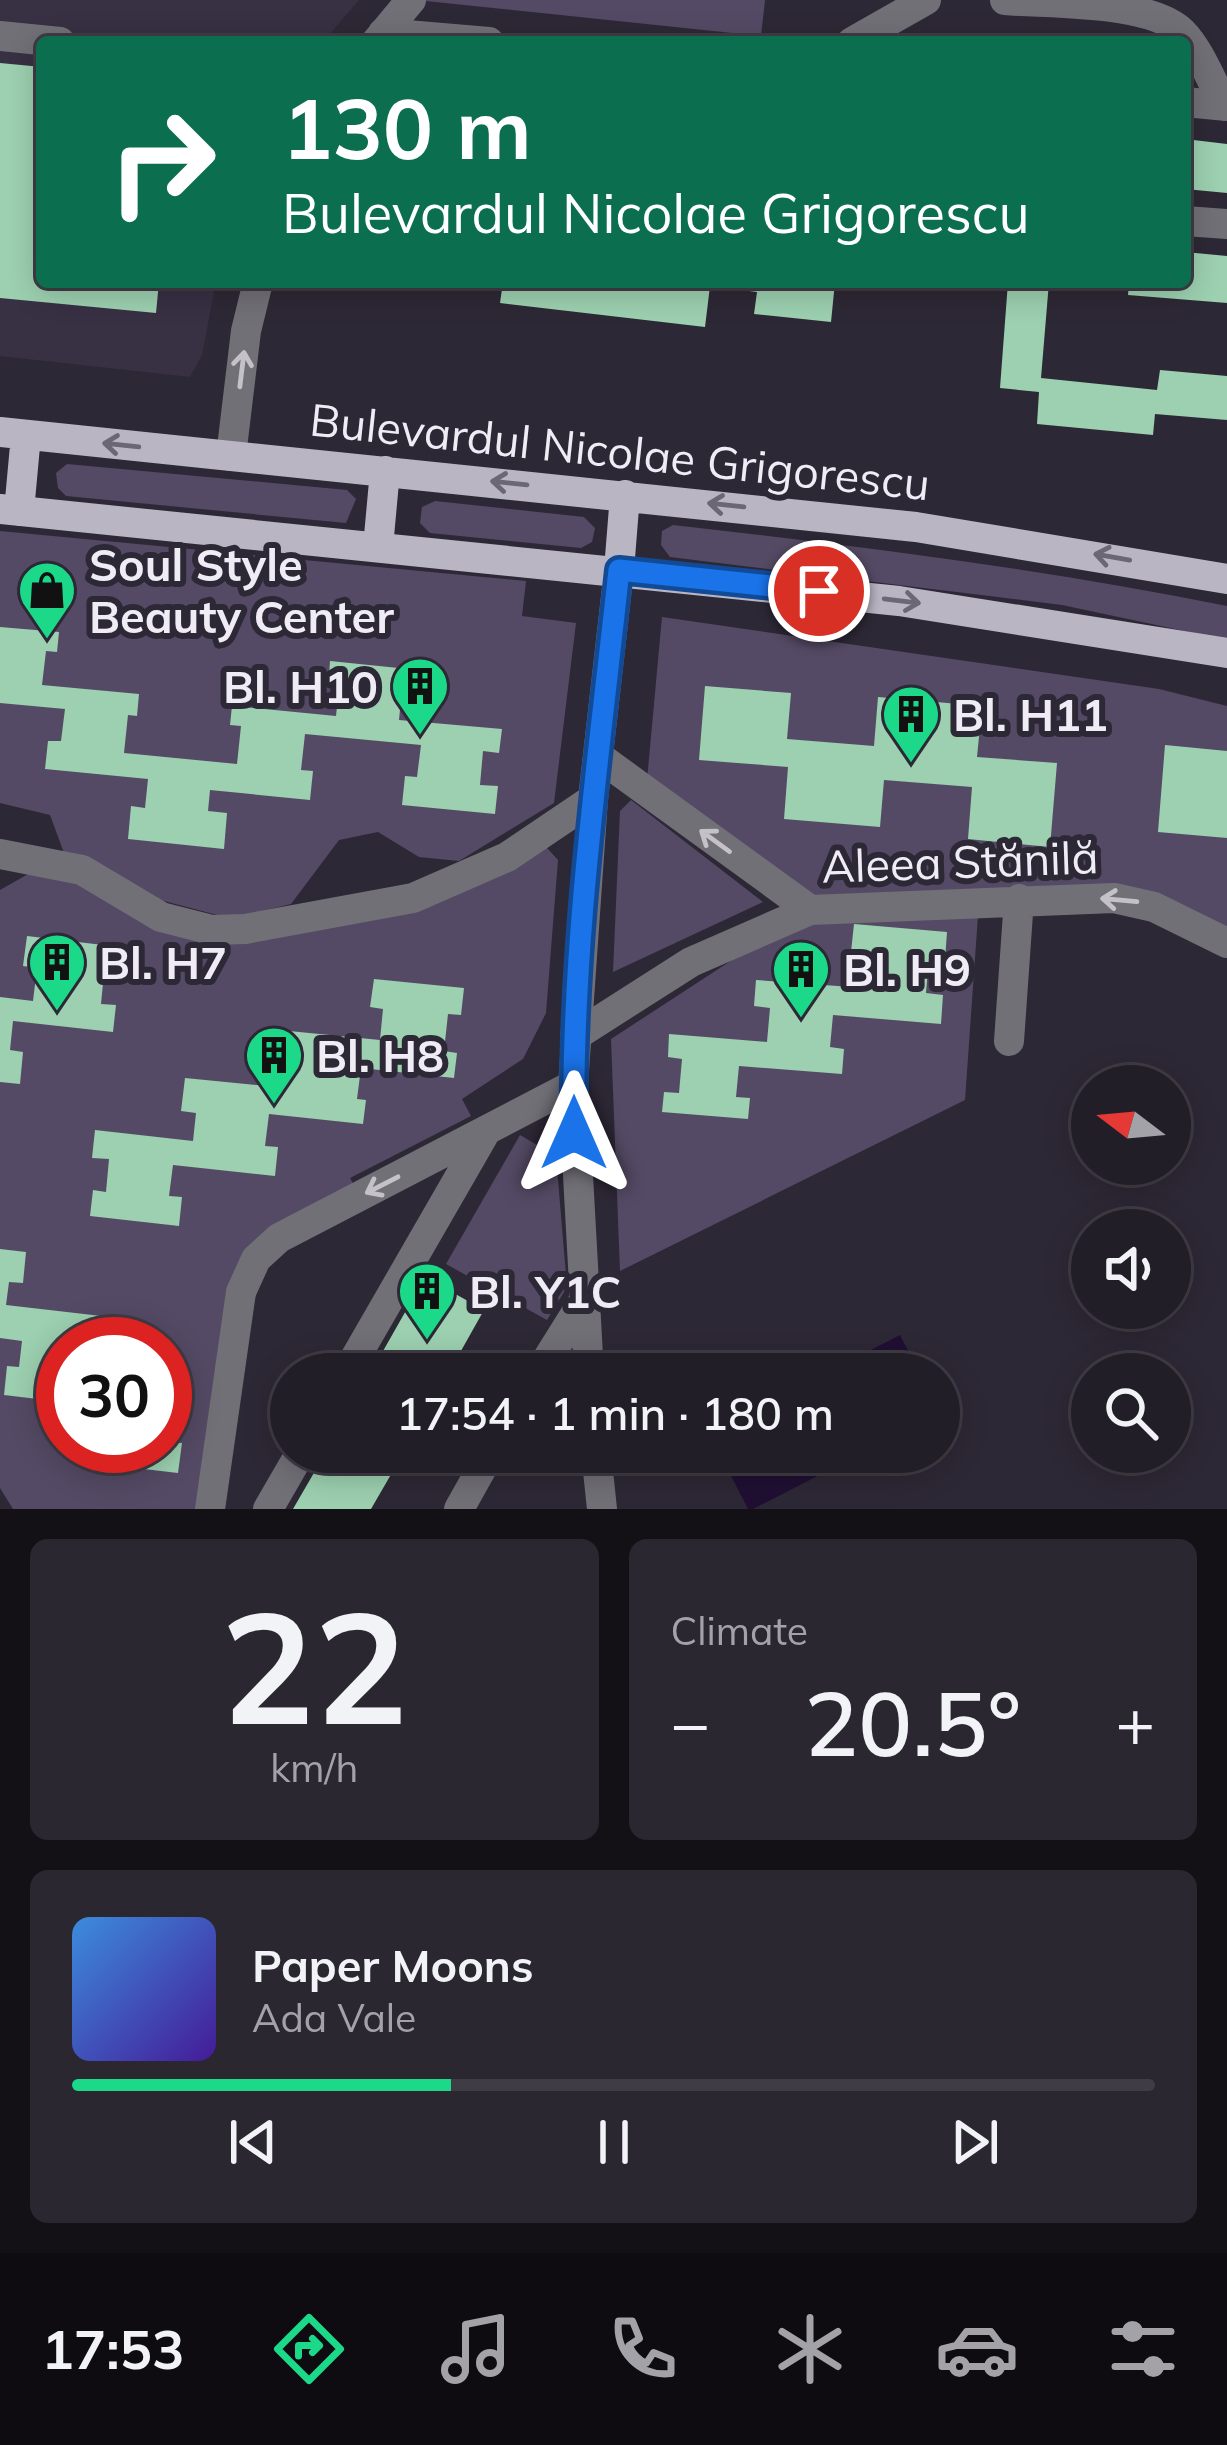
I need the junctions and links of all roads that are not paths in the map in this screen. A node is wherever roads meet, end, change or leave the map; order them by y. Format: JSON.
{"nodes":[{"id":1,"x":411,"y":0,"type":"edge"},
{"id":2,"x":926,"y":0,"type":"edge"},
{"id":3,"x":1005,"y":0,"type":"edge"},
{"id":4,"x":0,"y":36,"type":"edge"},
{"id":5,"x":381,"y":36,"type":"edge"},
{"id":6,"x":863,"y":36,"type":"edge"},
{"id":7,"x":1187,"y":36,"type":"edge"},
{"id":8,"x":36,"y":40,"type":"edge"},
{"id":9,"x":1191,"y":44,"type":"edge"},
{"id":10,"x":1191,"y":103,"type":"edge"},
{"id":11,"x":1226,"y":106,"type":"edge"},
{"id":12,"x":1191,"y":221,"type":"edge"},
{"id":13,"x":1227,"y":224,"type":"edge"},
{"id":14,"x":257,"y":288,"type":"edge"},
{"id":15,"x":13,"y":433,"type":"edge"},
{"id":16,"x":231,"y":456,"type":"junction"},
{"id":17,"x":386,"y":471,"type":"junction"},
{"id":18,"x":625,"y":495,"type":"junction"},
{"id":19,"x":9,"y":510,"type":"edge"},
{"id":20,"x":378,"y":547,"type":"junction"},
{"id":21,"x":619,"y":570,"type":"junction"},
{"id":22,"x":1227,"y":579,"type":"edge"},
{"id":23,"x":1227,"y":653,"type":"edge"},
{"id":24,"x":598,"y":756,"type":"junction"},
{"id":25,"x":593,"y":799,"type":"junction"},
{"id":26,"x":0,"y":854,"type":"edge"},
{"id":27,"x":1019,"y":899,"type":"junction"},
{"id":28,"x":810,"y":910,"type":"junction"},
{"id":29,"x":1227,"y":943,"type":"edge"},
{"id":30,"x":575,"y":1036,"type":"junction"},
{"id":31,"x":1009,"y":1041,"type":"dead end"},
{"id":32,"x":573,"y":1085,"type":"junction"},
{"id":33,"x":486,"y":1131,"type":"junction"},
{"id":34,"x":583,"y":1302,"type":"junction"},
{"id":35,"x":358,"y":1353,"type":"edge"},
{"id":36,"x":551,"y":1353,"type":"edge"},
{"id":37,"x":587,"y":1353,"type":"edge"},
{"id":38,"x":289,"y":1473,"type":"edge"},
{"id":39,"x":479,"y":1473,"type":"edge"},
{"id":40,"x":598,"y":1473,"type":"edge"},
{"id":41,"x":210,"y":1509,"type":"edge"},
{"id":42,"x":268,"y":1509,"type":"edge"},
{"id":43,"x":459,"y":1509,"type":"edge"},
{"id":44,"x":602,"y":1509,"type":"edge"}],
"edges":[{"from":1,"to":5,"type":"street"},
{"from":2,"to":6,"type":"street"},
{"from":3,"to":7,"type":"street"},
{"from":4,"to":8,"type":"street"},
{"from":9,"to":11,"type":"street"},
{"from":10,"to":11,"type":"street"},
{"from":12,"to":13,"type":"street"},
{"from":16,"to":14,"type":"street","one_way":true},
{"from":16,"to":15,"type":"main road","name":"Bulevardul Nicolae Grigorescu","one_way":true},
{"from":15,"to":19,"type":"main road"},
{"from":16,"to":17,"type":"main road","name":"Bulevardul Nicolae Grigorescu"},
{"from":18,"to":17,"type":"main road","name":"Bulevardul Nicolae Grigorescu","one_way":true},
{"from":17,"to":20,"type":"main road"},
{"from":18,"to":21,"type":"main road"},
{"from":22,"to":18,"type":"main road","name":"Bulevardul Nicolae Grigorescu","one_way":true},
{"from":19,"to":20,"type":"main road"},
{"from":20,"to":21,"type":"main road"},
{"from":21,"to":23,"type":"main road","one_way":true},
{"from":21,"to":24,"type":"street"},
{"from":24,"to":25,"type":"street"},
{"from":28,"to":24,"type":"street","one_way":true},
{"from":25,"to":26,"type":"street"},
{"from":25,"to":30,"type":"street"},
{"from":27,"to":28,"type":"street","name":"Aleea Stănilă"},
{"from":29,"to":27,"type":"street","name":"Aleea Stănilă","one_way":true},
{"from":27,"to":31,"type":"street"},
{"from":28,"to":30,"type":"street","name":"Aleea Stănilă"},
{"from":30,"to":32,"type":"street"},
{"from":32,"to":33,"type":"street"},
{"from":32,"to":34,"type":"street"},
{"from":33,"to":35,"type":"street"},
{"from":33,"to":41,"type":"street","one_way":true},
{"from":34,"to":36,"type":"street"},
{"from":34,"to":37,"type":"street"},
{"from":38,"to":42,"type":"street"},
{"from":39,"to":43,"type":"street"},
{"from":40,"to":44,"type":"street"}]}
